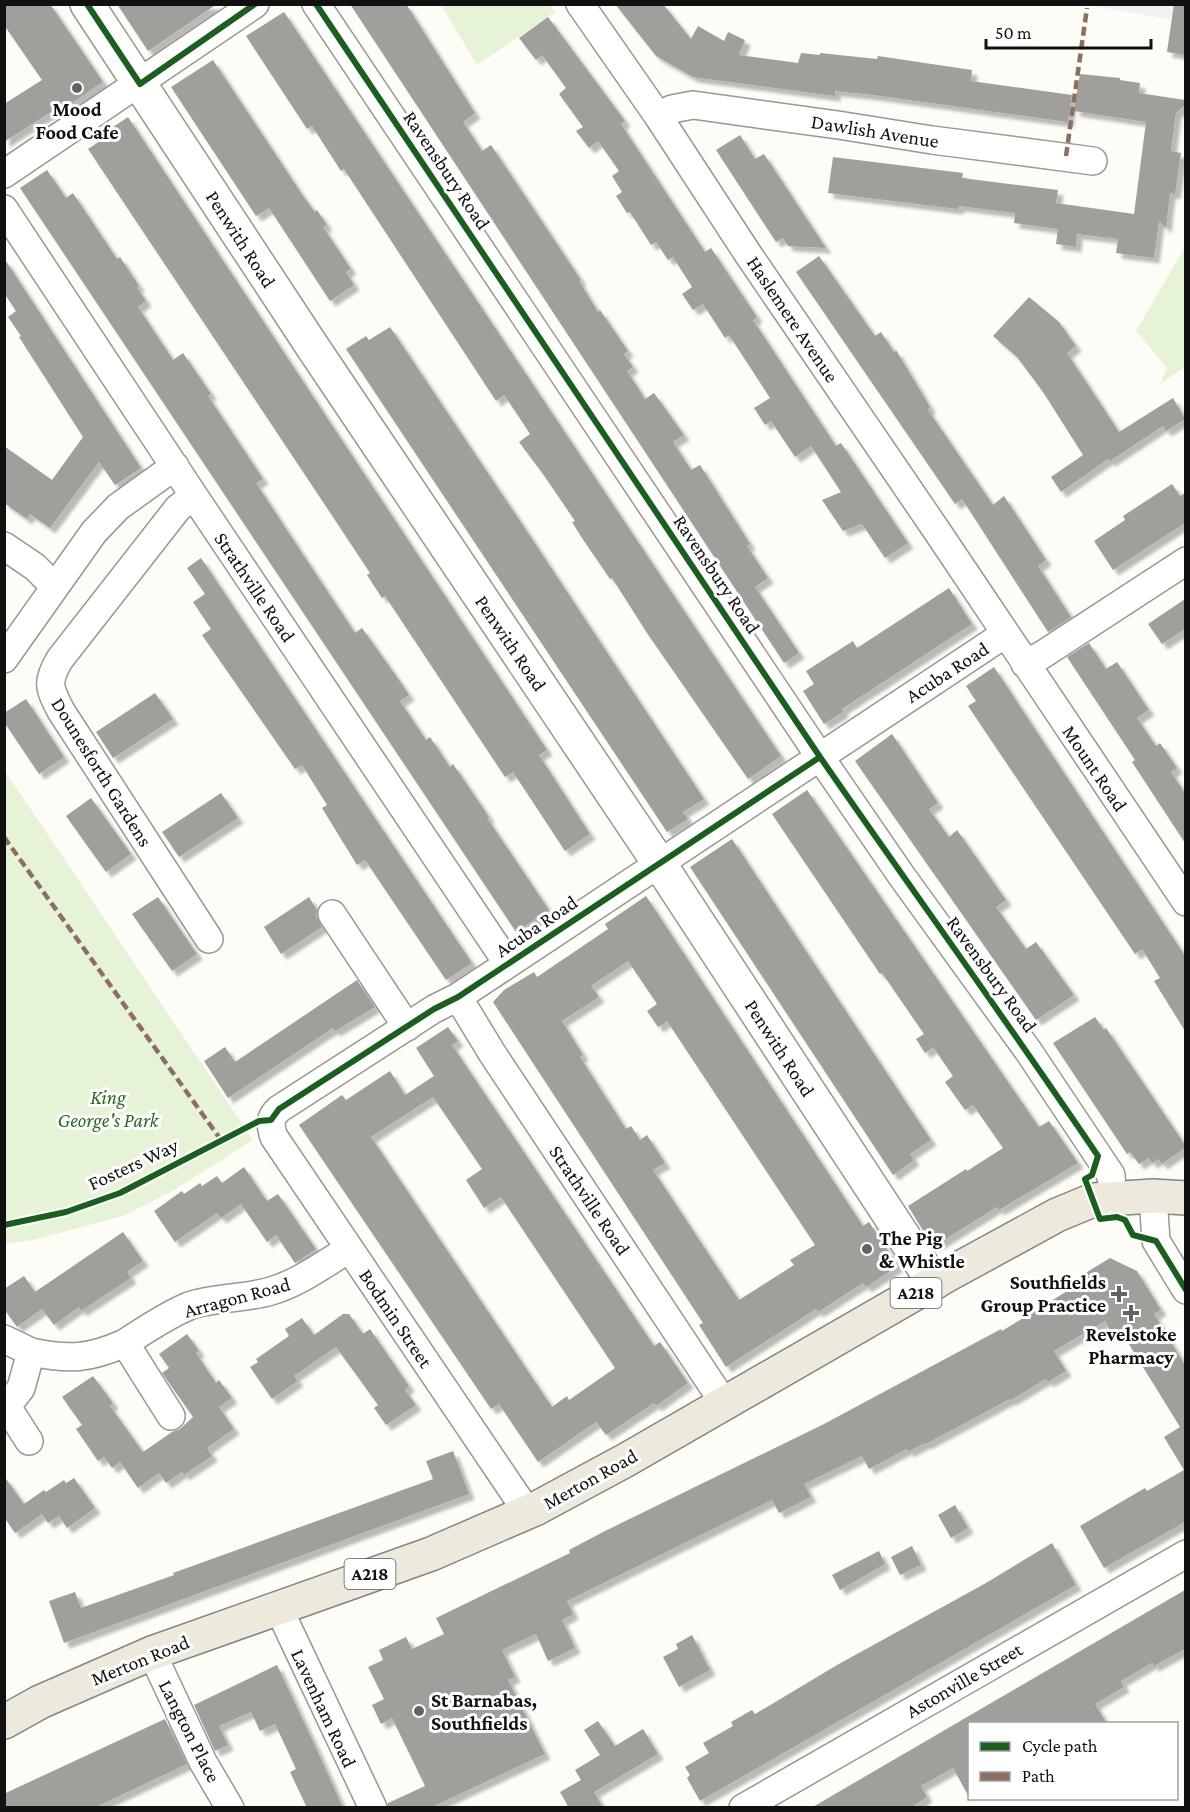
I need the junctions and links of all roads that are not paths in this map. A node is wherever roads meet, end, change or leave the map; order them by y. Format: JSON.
{"nodes":[{"id":1,"x":87,"y":4,"type":"edge"},
{"id":2,"x":255,"y":4,"type":"edge"},
{"id":3,"x":316,"y":4,"type":"edge"},
{"id":4,"x":580,"y":4,"type":"edge"},
{"id":5,"x":140,"y":84,"type":"junction"},
{"id":6,"x":658,"y":116,"type":"junction"},
{"id":7,"x":1093,"y":160,"type":"dead end"},
{"id":8,"x":4,"y":174,"type":"edge"},
{"id":9,"x":4,"y":209,"type":"edge"},
{"id":10,"x":175,"y":466,"type":"junction"},
{"id":11,"x":194,"y":496,"type":"junction"},
{"id":12,"x":4,"y":546,"type":"edge"},
{"id":13,"x":1185,"y":561,"type":"edge"},
{"id":14,"x":55,"y":587,"type":"junction"},
{"id":15,"x":1005,"y":634,"type":"junction"},
{"id":16,"x":4,"y":659,"type":"edge"},
{"id":17,"x":1025,"y":663,"type":"junction"},
{"id":18,"x":820,"y":757,"type":"junction"},
{"id":19,"x":659,"y":863,"type":"junction"},
{"id":20,"x":1185,"y":901,"type":"edge"},
{"id":21,"x":332,"y":914,"type":"dead end"},
{"id":22,"x":209,"y":939,"type":"dead end"},
{"id":23,"x":508,"y":964,"type":"junction"},
{"id":24,"x":458,"y":997,"type":"junction"},
{"id":25,"x":407,"y":1027,"type":"junction"},
{"id":26,"x":271,"y":1120,"type":"joint"},
{"id":27,"x":1153,"y":1196,"type":"junction"},
{"id":28,"x":1113,"y":1198,"type":"junction"},
{"id":29,"x":1185,"y":1198,"type":"edge"},
{"id":30,"x":348,"y":1249,"type":"junction"},
{"id":31,"x":933,"y":1283,"type":"junction"},
{"id":32,"x":1185,"y":1290,"type":"edge"},
{"id":33,"x":4,"y":1339,"type":"edge"},
{"id":34,"x":125,"y":1343,"type":"junction"},
{"id":35,"x":31,"y":1352,"type":"junction"},
{"id":36,"x":724,"y":1403,"type":"junction"},
{"id":37,"x":6,"y":1409,"type":"edge"},
{"id":38,"x":171,"y":1416,"type":"dead end"},
{"id":39,"x":29,"y":1441,"type":"dead end"},
{"id":40,"x":528,"y":1513,"type":"junction"},
{"id":41,"x":1185,"y":1554,"type":"edge"},
{"id":42,"x":278,"y":1607,"type":"junction"},
{"id":43,"x":152,"y":1653,"type":"junction"},
{"id":44,"x":4,"y":1722,"type":"edge"},
{"id":45,"x":230,"y":1808,"type":"edge"},
{"id":46,"x":373,"y":1808,"type":"edge"},
{"id":47,"x":742,"y":1808,"type":"edge"}],
"edges":[{"from":1,"to":5,"type":"street","name":"Penwith Road"},
{"from":2,"to":5,"type":"street"},
{"from":3,"to":18,"type":"street","name":"Ravensbury Road"},
{"from":4,"to":6,"type":"street","name":"Haslemere Avenue"},
{"from":5,"to":8,"type":"street"},
{"from":5,"to":19,"type":"street","name":"Penwith Road"},
{"from":6,"to":7,"type":"street","name":"Dawlish Avenue"},
{"from":6,"to":15,"type":"street","name":"Haslemere Avenue"},
{"from":9,"to":10,"type":"street","name":"Strathville Road"},
{"from":10,"to":11,"type":"street","name":"Strathville Road"},
{"from":10,"to":14,"type":"street"},
{"from":11,"to":22,"type":"street","name":"Dounesforth Gardens"},
{"from":11,"to":23,"type":"street","name":"Strathville Road"},
{"from":12,"to":14,"type":"street"},
{"from":13,"to":17,"type":"street"},
{"from":14,"to":16,"type":"street"},
{"from":15,"to":17,"type":"street","name":"Mount Road"},
{"from":15,"to":18,"type":"street","name":"Acuba Road"},
{"from":17,"to":20,"type":"street","name":"Mount Road"},
{"from":18,"to":19,"type":"street","name":"Acuba Road"},
{"from":18,"to":28,"type":"street","name":"Ravensbury Road"},
{"from":19,"to":23,"type":"street","name":"Acuba Road"},
{"from":19,"to":31,"type":"street","name":"Penwith Road"},
{"from":21,"to":25,"type":"street"},
{"from":23,"to":24,"type":"street","name":"Acuba Road"},
{"from":24,"to":25,"type":"street","name":"Acuba Road"},
{"from":24,"to":36,"type":"street","name":"Strathville Road"},
{"from":25,"to":26,"type":"street","name":"Acuba Road"},
{"from":26,"to":30,"type":"street","name":"Bodmin Street"},
{"from":27,"to":28,"type":"main road","name":"Merton Road","number":"A218"},
{"from":27,"to":29,"type":"main road","number":"A218"},
{"from":27,"to":32,"type":"street"},
{"from":28,"to":31,"type":"main road","name":"Merton Road","number":"A218"},
{"from":30,"to":34,"type":"street","name":"Arragon Road"},
{"from":30,"to":40,"type":"street","name":"Bodmin Street"},
{"from":31,"to":36,"type":"main road","name":"Merton Road","number":"A218"},
{"from":33,"to":35,"type":"street","name":"Arragon Road"},
{"from":34,"to":35,"type":"street","name":"Arragon Road"},
{"from":34,"to":38,"type":"street"},
{"from":35,"to":37,"type":"street"},
{"from":36,"to":40,"type":"main road","name":"Merton Road","number":"A218"},
{"from":37,"to":39,"type":"street"},
{"from":40,"to":42,"type":"main road","name":"Merton Road","number":"A218"},
{"from":41,"to":47,"type":"street","name":"Astonville Street"},
{"from":42,"to":43,"type":"main road","name":"Merton Road","number":"A218"},
{"from":42,"to":46,"type":"street","name":"Lavenham Road"},
{"from":43,"to":44,"type":"main road","name":"Merton Road","number":"A218"},
{"from":43,"to":45,"type":"street","name":"Langton Place"}]}
